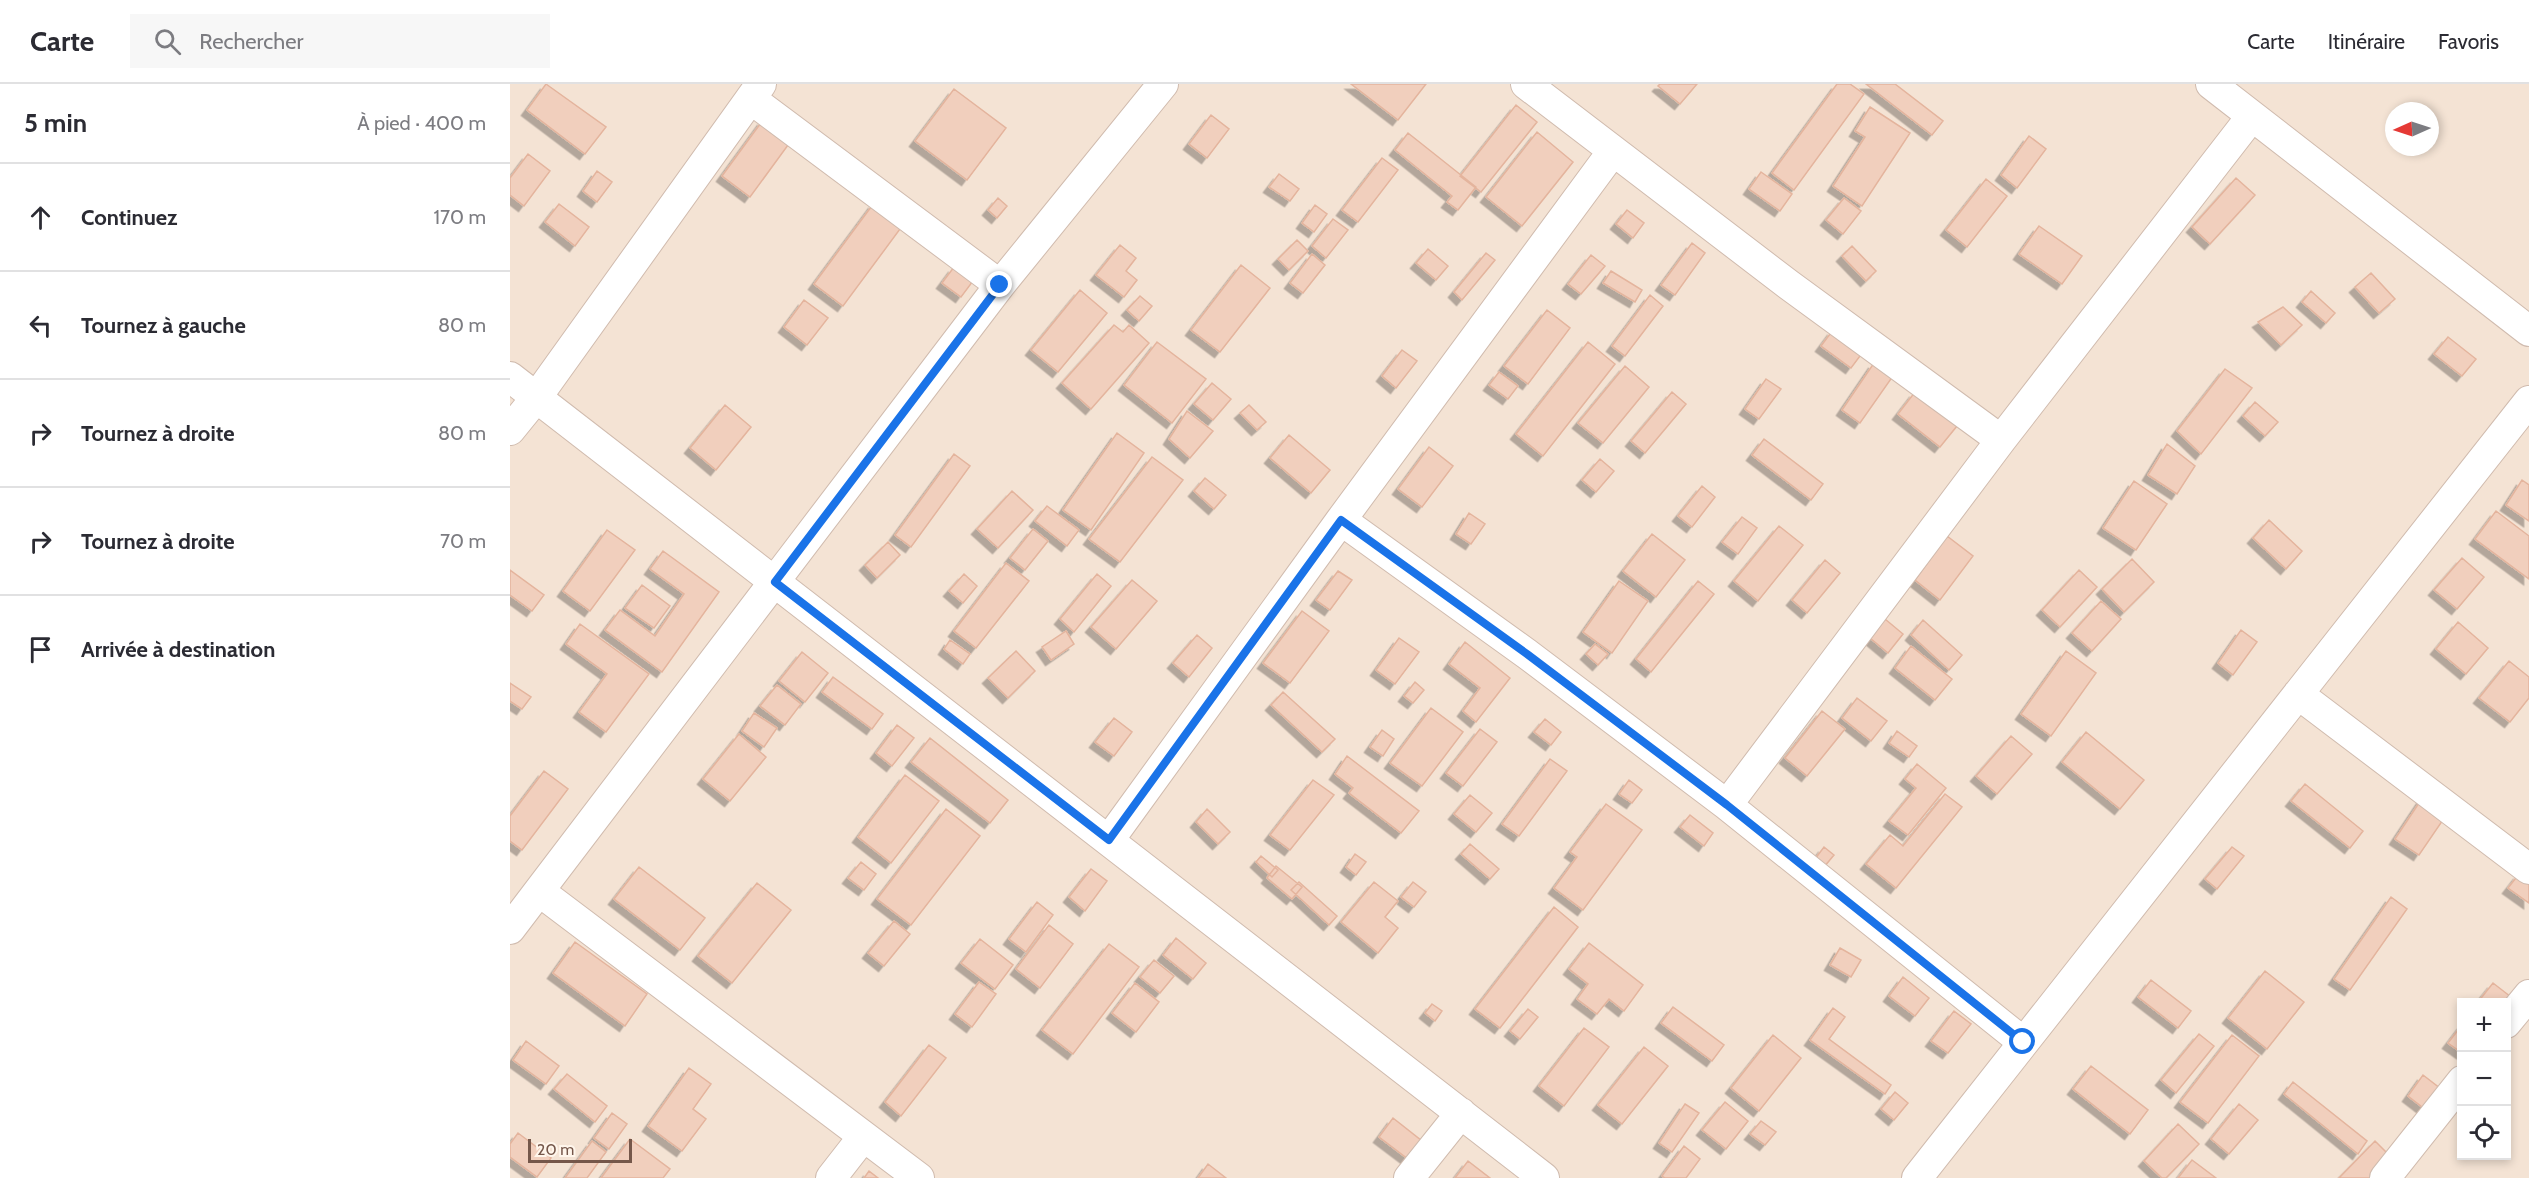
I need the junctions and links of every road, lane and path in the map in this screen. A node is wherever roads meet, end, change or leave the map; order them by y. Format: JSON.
{"nodes":[{"id":1,"x":1163,"y":84,"type":"edge"},
{"id":2,"x":1526,"y":84,"type":"edge"},
{"id":3,"x":2211,"y":84,"type":"edge"},
{"id":4,"x":756,"y":91,"type":"edge"},
{"id":5,"x":2252,"y":116,"type":"junction"},
{"id":6,"x":1613,"y":151,"type":"junction"},
{"id":7,"x":1000,"y":285,"type":"junction"},
{"id":8,"x":2529,"y":331,"type":"edge"},
{"id":9,"x":510,"y":377,"type":"edge"},
{"id":10,"x":537,"y":398,"type":"junction"},
{"id":11,"x":2529,"y":401,"type":"edge"},
{"id":12,"x":510,"y":430,"type":"edge"},
{"id":13,"x":2001,"y":440,"type":"junction"},
{"id":14,"x":1341,"y":520,"type":"junction"},
{"id":15,"x":775,"y":582,"type":"junction"},
{"id":16,"x":2298,"y":694,"type":"junction"},
{"id":17,"x":1727,"y":805,"type":"junction"},
{"id":18,"x":1109,"y":840,"type":"junction"},
{"id":19,"x":2529,"y":869,"type":"edge"},
{"id":20,"x":539,"y":891,"type":"junction"},
{"id":21,"x":510,"y":929,"type":"edge"},
{"id":22,"x":2529,"y":995,"type":"edge"},
{"id":23,"x":2511,"y":1017,"type":"edge"},
{"id":24,"x":2023,"y":1042,"type":"junction"},
{"id":25,"x":2457,"y":1087,"type":"edge"},
{"id":26,"x":1461,"y":1113,"type":"junction"},
{"id":27,"x":863,"y":1137,"type":"junction"},
{"id":28,"x":831,"y":1178,"type":"edge"},
{"id":29,"x":920,"y":1178,"type":"edge"},
{"id":30,"x":1409,"y":1178,"type":"edge"},
{"id":31,"x":1544,"y":1178,"type":"edge"},
{"id":32,"x":1917,"y":1178,"type":"edge"},
{"id":33,"x":2385,"y":1178,"type":"edge"}],
"edges":[{"from":1,"to":7,"type":"street"},
{"from":2,"to":6,"type":"street"},
{"from":3,"to":5,"type":"street"},
{"from":4,"to":7,"type":"street"},
{"from":4,"to":10,"type":"street"},
{"from":5,"to":8,"type":"street"},
{"from":5,"to":13,"type":"street"},
{"from":6,"to":13,"type":"street"},
{"from":6,"to":14,"type":"street"},
{"from":7,"to":15,"type":"street"},
{"from":9,"to":10,"type":"street"},
{"from":10,"to":12,"type":"street"},
{"from":10,"to":15,"type":"street"},
{"from":11,"to":16,"type":"street"},
{"from":13,"to":17,"type":"street"},
{"from":14,"to":17,"type":"street"},
{"from":14,"to":18,"type":"street"},
{"from":15,"to":18,"type":"street"},
{"from":15,"to":20,"type":"street"},
{"from":16,"to":19,"type":"street"},
{"from":16,"to":24,"type":"street"},
{"from":17,"to":24,"type":"street"},
{"from":18,"to":26,"type":"street"},
{"from":20,"to":21,"type":"street"},
{"from":20,"to":27,"type":"street"},
{"from":22,"to":23,"type":"street"},
{"from":24,"to":32,"type":"street"},
{"from":25,"to":33,"type":"street"},
{"from":26,"to":30,"type":"street"},
{"from":26,"to":31,"type":"street"},
{"from":27,"to":28,"type":"street"},
{"from":27,"to":29,"type":"street"}]}
